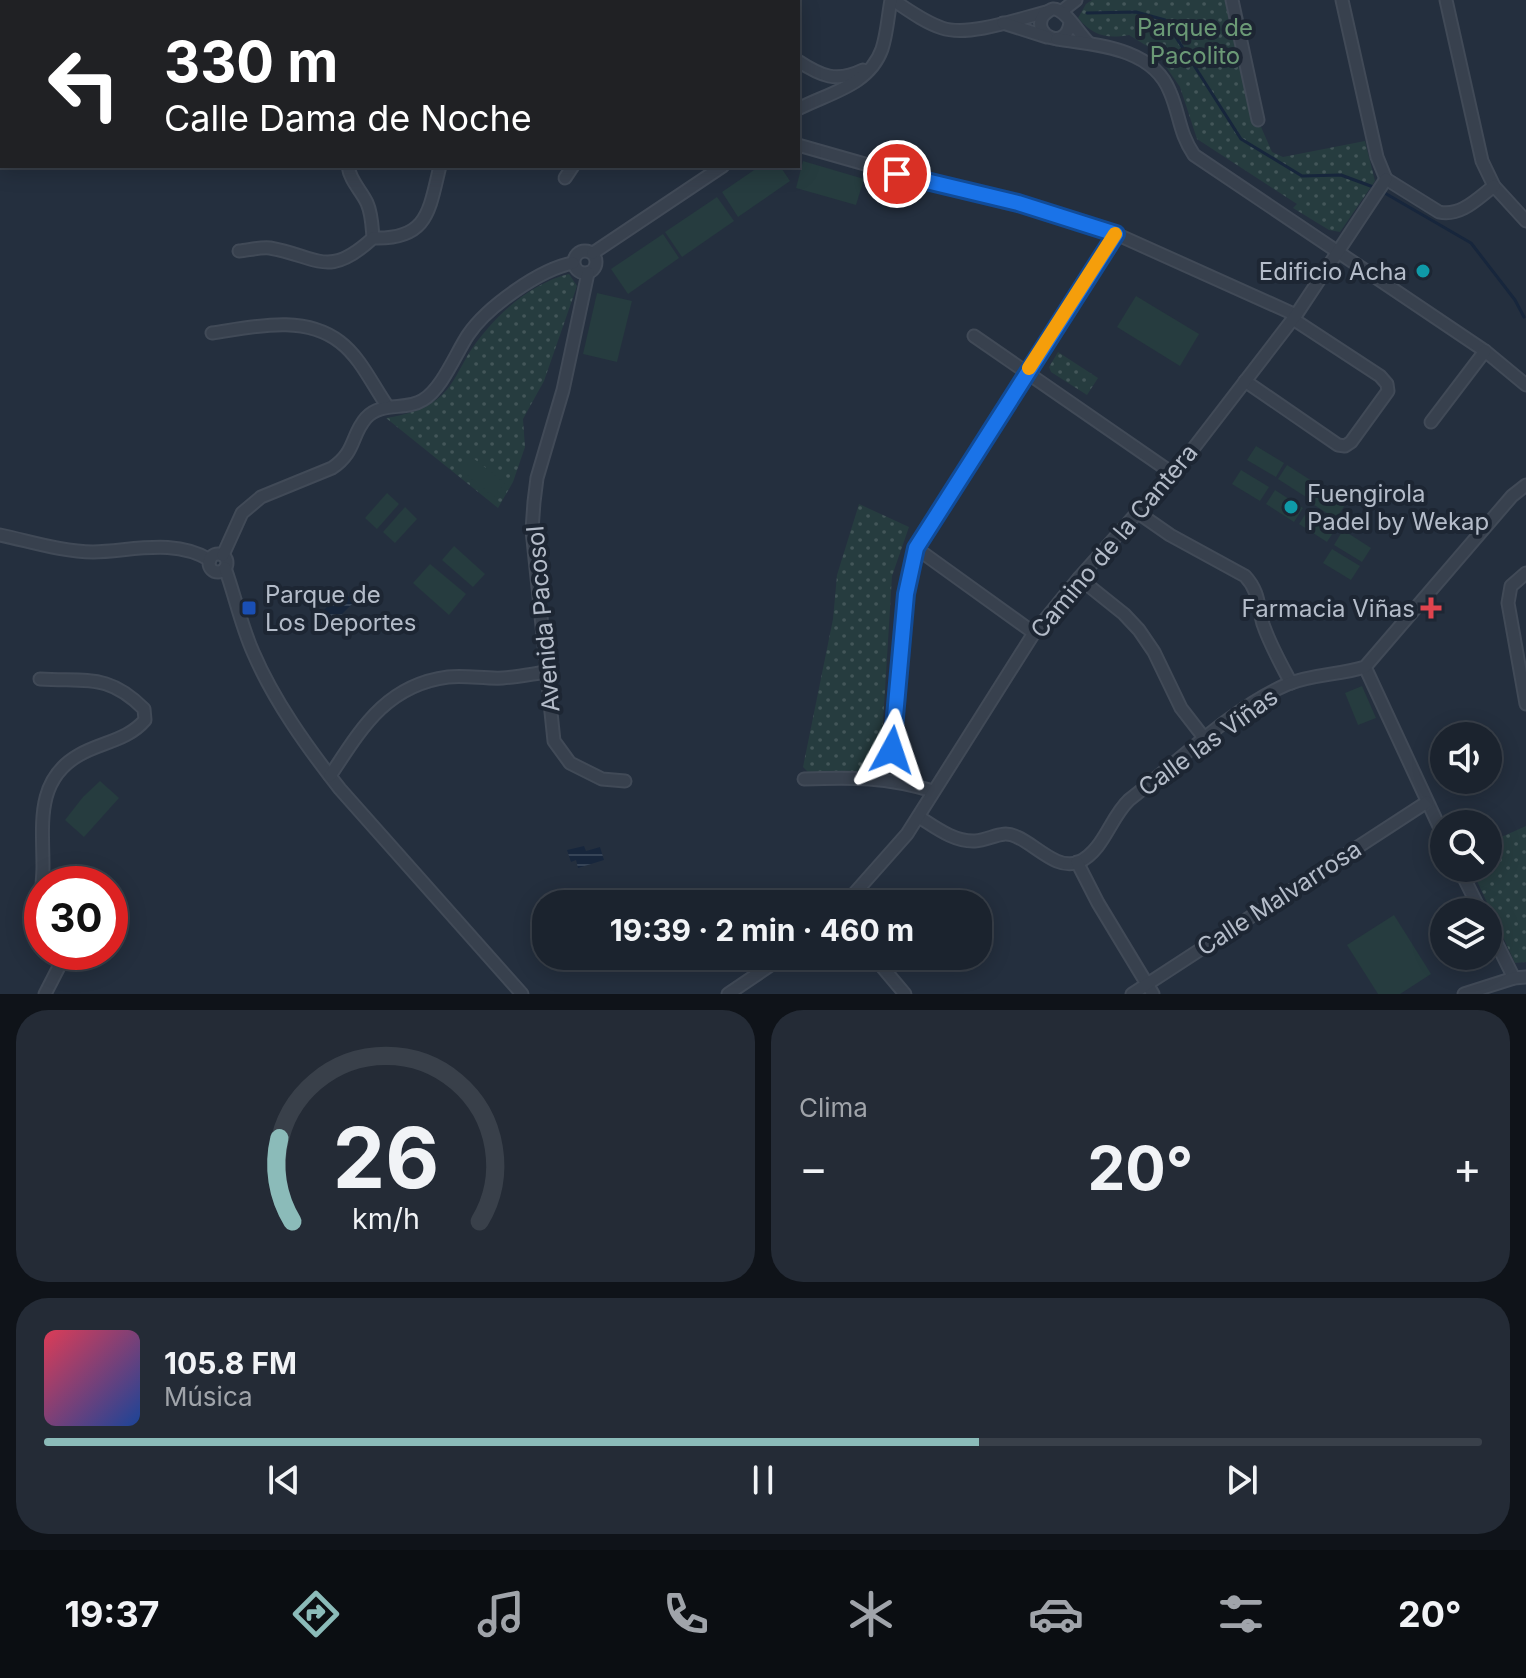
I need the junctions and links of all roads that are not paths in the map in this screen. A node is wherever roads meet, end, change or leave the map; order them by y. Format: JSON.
{"nodes":[{"id":1,"x":892,"y":0,"type":"edge"},
{"id":2,"x":1076,"y":0,"type":"edge"},
{"id":3,"x":1232,"y":0,"type":"edge"},
{"id":4,"x":1342,"y":0,"type":"edge"},
{"id":5,"x":1446,"y":0,"type":"edge"},
{"id":6,"x":1046,"y":12,"type":"junction"},
{"id":7,"x":1066,"y":16,"type":"junction"},
{"id":8,"x":1002,"y":23,"type":"junction"},
{"id":9,"x":1053,"y":38,"type":"junction"},
{"id":10,"x":1089,"y":43,"type":"junction"},
{"id":11,"x":800,"y":62,"type":"edge"},
{"id":12,"x":874,"y":65,"type":"junction"},
{"id":13,"x":800,"y":108,"type":"edge"},
{"id":14,"x":1258,"y":120,"type":"dead end"},
{"id":15,"x":800,"y":146,"type":"edge"},
{"id":16,"x":348,"y":168,"type":"edge"},
{"id":17,"x":440,"y":168,"type":"edge"},
{"id":18,"x":572,"y":168,"type":"edge"},
{"id":19,"x":720,"y":168,"type":"edge"},
{"id":20,"x":565,"y":178,"type":"dead end"},
{"id":21,"x":1386,"y":179,"type":"junction"},
{"id":22,"x":1494,"y":186,"type":"junction"},
{"id":23,"x":1526,"y":221,"type":"edge"},
{"id":24,"x":1116,"y":234,"type":"junction"},
{"id":25,"x":373,"y":238,"type":"junction"},
{"id":26,"x":239,"y":251,"type":"dead end"},
{"id":27,"x":593,"y":253,"type":"junction"},
{"id":28,"x":1337,"y":253,"type":"junction"},
{"id":29,"x":573,"y":263,"type":"junction"},
{"id":30,"x":588,"y":273,"type":"junction"},
{"id":31,"x":1295,"y":317,"type":"junction"},
{"id":32,"x":212,"y":333,"type":"dead end"},
{"id":33,"x":974,"y":336,"type":"dead end"},
{"id":34,"x":1485,"y":351,"type":"junction"},
{"id":35,"x":1026,"y":373,"type":"junction"},
{"id":36,"x":1245,"y":381,"type":"junction"},
{"id":37,"x":1526,"y":385,"type":"edge"},
{"id":38,"x":388,"y":407,"type":"junction"},
{"id":39,"x":1431,"y":422,"type":"dead end"},
{"id":40,"x":1172,"y":473,"type":"junction"},
{"id":41,"x":1526,"y":485,"type":"edge"},
{"id":42,"x":1137,"y":512,"type":"junction"},
{"id":43,"x":0,"y":535,"type":"edge"},
{"id":44,"x":916,"y":548,"type":"junction"},
{"id":45,"x":223,"y":555,"type":"junction"},
{"id":46,"x":210,"y":560,"type":"junction"},
{"id":47,"x":225,"y":568,"type":"junction"},
{"id":48,"x":1526,"y":573,"type":"edge"},
{"id":49,"x":1079,"y":578,"type":"junction"},
{"id":50,"x":1034,"y":633,"type":"junction"},
{"id":51,"x":1523,"y":667,"type":"edge"},
{"id":52,"x":1359,"y":669,"type":"junction"},
{"id":53,"x":546,"y":672,"type":"junction"},
{"id":54,"x":40,"y":679,"type":"dead end"},
{"id":55,"x":1291,"y":683,"type":"junction"},
{"id":56,"x":1526,"y":704,"type":"edge"},
{"id":57,"x":1205,"y":739,"type":"junction"},
{"id":58,"x":330,"y":776,"type":"junction"},
{"id":59,"x":804,"y":779,"type":"dead end"},
{"id":60,"x":625,"y":781,"type":"dead end"},
{"id":61,"x":899,"y":781,"type":"junction"},
{"id":62,"x":933,"y":791,"type":"junction"},
{"id":63,"x":1427,"y":802,"type":"junction"},
{"id":64,"x":1431,"y":810,"type":"edge"},
{"id":65,"x":919,"y":817,"type":"junction"},
{"id":66,"x":1077,"y":862,"type":"junction"},
{"id":67,"x":42,"y":866,"type":"edge"},
{"id":68,"x":857,"y":890,"type":"edge"},
{"id":69,"x":1502,"y":948,"type":"edge"},
{"id":70,"x":57,"y":970,"type":"edge"},
{"id":71,"x":763,"y":970,"type":"edge"},
{"id":72,"x":885,"y":970,"type":"edge"},
{"id":73,"x":1520,"y":977,"type":"edge"},
{"id":74,"x":1150,"y":989,"type":"edge"},
{"id":75,"x":45,"y":994,"type":"edge"},
{"id":76,"x":522,"y":994,"type":"edge"},
{"id":77,"x":728,"y":994,"type":"edge"},
{"id":78,"x":905,"y":994,"type":"edge"},
{"id":79,"x":1132,"y":994,"type":"edge"},
{"id":80,"x":1464,"y":994,"type":"edge"}],
"edges":[{"from":1,"to":8,"type":"street"},
{"from":1,"to":12,"type":"street"},
{"from":2,"to":7,"type":"street"},
{"from":3,"to":14,"type":"street"},
{"from":4,"to":21,"type":"street"},
{"from":5,"to":22,"type":"street"},
{"from":6,"to":7,"type":"street"},
{"from":6,"to":8,"type":"street"},
{"from":6,"to":9,"type":"street"},
{"from":7,"to":9,"type":"street"},
{"from":7,"to":10,"type":"street"},
{"from":8,"to":9,"type":"street"},
{"from":9,"to":10,"type":"street"},
{"from":10,"to":28,"type":"street"},
{"from":11,"to":12,"type":"street"},
{"from":12,"to":13,"type":"street"},
{"from":15,"to":24,"type":"street"},
{"from":16,"to":25,"type":"street"},
{"from":17,"to":25,"type":"street"},
{"from":18,"to":20,"type":"street"},
{"from":19,"to":27,"type":"street"},
{"from":21,"to":22,"type":"street"},
{"from":21,"to":28,"type":"street","name":"Camino de la Cantera"},
{"from":22,"to":23,"type":"street"},
{"from":24,"to":31,"type":"street"},
{"from":24,"to":35,"type":"street"},
{"from":25,"to":26,"type":"street"},
{"from":27,"to":29,"type":"street"},
{"from":27,"to":30,"type":"street"},
{"from":28,"to":31,"type":"street","name":"Camino de la Cantera"},
{"from":28,"to":34,"type":"street"},
{"from":29,"to":30,"type":"street"},
{"from":29,"to":38,"type":"street"},
{"from":30,"to":53,"type":"street","name":"Avenida Pacosol"},
{"from":31,"to":36,"type":"street","name":"Camino de la Cantera"},
{"from":31,"to":36,"type":"street"},
{"from":32,"to":38,"type":"street"},
{"from":33,"to":35,"type":"street"},
{"from":34,"to":37,"type":"street"},
{"from":34,"to":39,"type":"street"},
{"from":35,"to":40,"type":"street"},
{"from":35,"to":44,"type":"street"},
{"from":36,"to":40,"type":"street","name":"Camino de la Cantera"},
{"from":38,"to":45,"type":"street"},
{"from":40,"to":42,"type":"street","name":"Camino de la Cantera"},
{"from":41,"to":52,"type":"street"},
{"from":42,"to":49,"type":"street","name":"Camino de la Cantera"},
{"from":42,"to":55,"type":"street"},
{"from":43,"to":46,"type":"street"},
{"from":44,"to":50,"type":"street"},
{"from":44,"to":61,"type":"street"},
{"from":45,"to":46,"type":"street"},
{"from":45,"to":47,"type":"street"},
{"from":46,"to":47,"type":"street"},
{"from":47,"to":58,"type":"street"},
{"from":48,"to":51,"type":"street"},
{"from":49,"to":50,"type":"street","name":"Camino de la Cantera"},
{"from":49,"to":57,"type":"street"},
{"from":50,"to":62,"type":"street","name":"Camino de la Cantera"},
{"from":51,"to":56,"type":"street"},
{"from":52,"to":55,"type":"street","name":"Calle las Viñas"},
{"from":52,"to":63,"type":"street"},
{"from":53,"to":58,"type":"street"},
{"from":53,"to":60,"type":"street","name":"Avenida Pacosol"},
{"from":54,"to":67,"type":"street"},
{"from":55,"to":57,"type":"street","name":"Calle las Viñas"},
{"from":57,"to":66,"type":"street","name":"Calle las Viñas"},
{"from":58,"to":76,"type":"street"},
{"from":59,"to":61,"type":"street"},
{"from":61,"to":62,"type":"street"},
{"from":62,"to":65,"type":"street","name":"Camino de la Cantera"},
{"from":63,"to":64,"type":"street"},
{"from":63,"to":74,"type":"street","name":"Calle Malvarrosa"},
{"from":65,"to":66,"type":"street"},
{"from":65,"to":68,"type":"street","name":"Camino de la Cantera"},
{"from":66,"to":74,"type":"street"},
{"from":69,"to":73,"type":"street"},
{"from":70,"to":75,"type":"street"},
{"from":71,"to":77,"type":"street"},
{"from":72,"to":78,"type":"street"},
{"from":73,"to":80,"type":"street"},
{"from":74,"to":79,"type":"street","name":"Calle Malvarrosa"}]}
